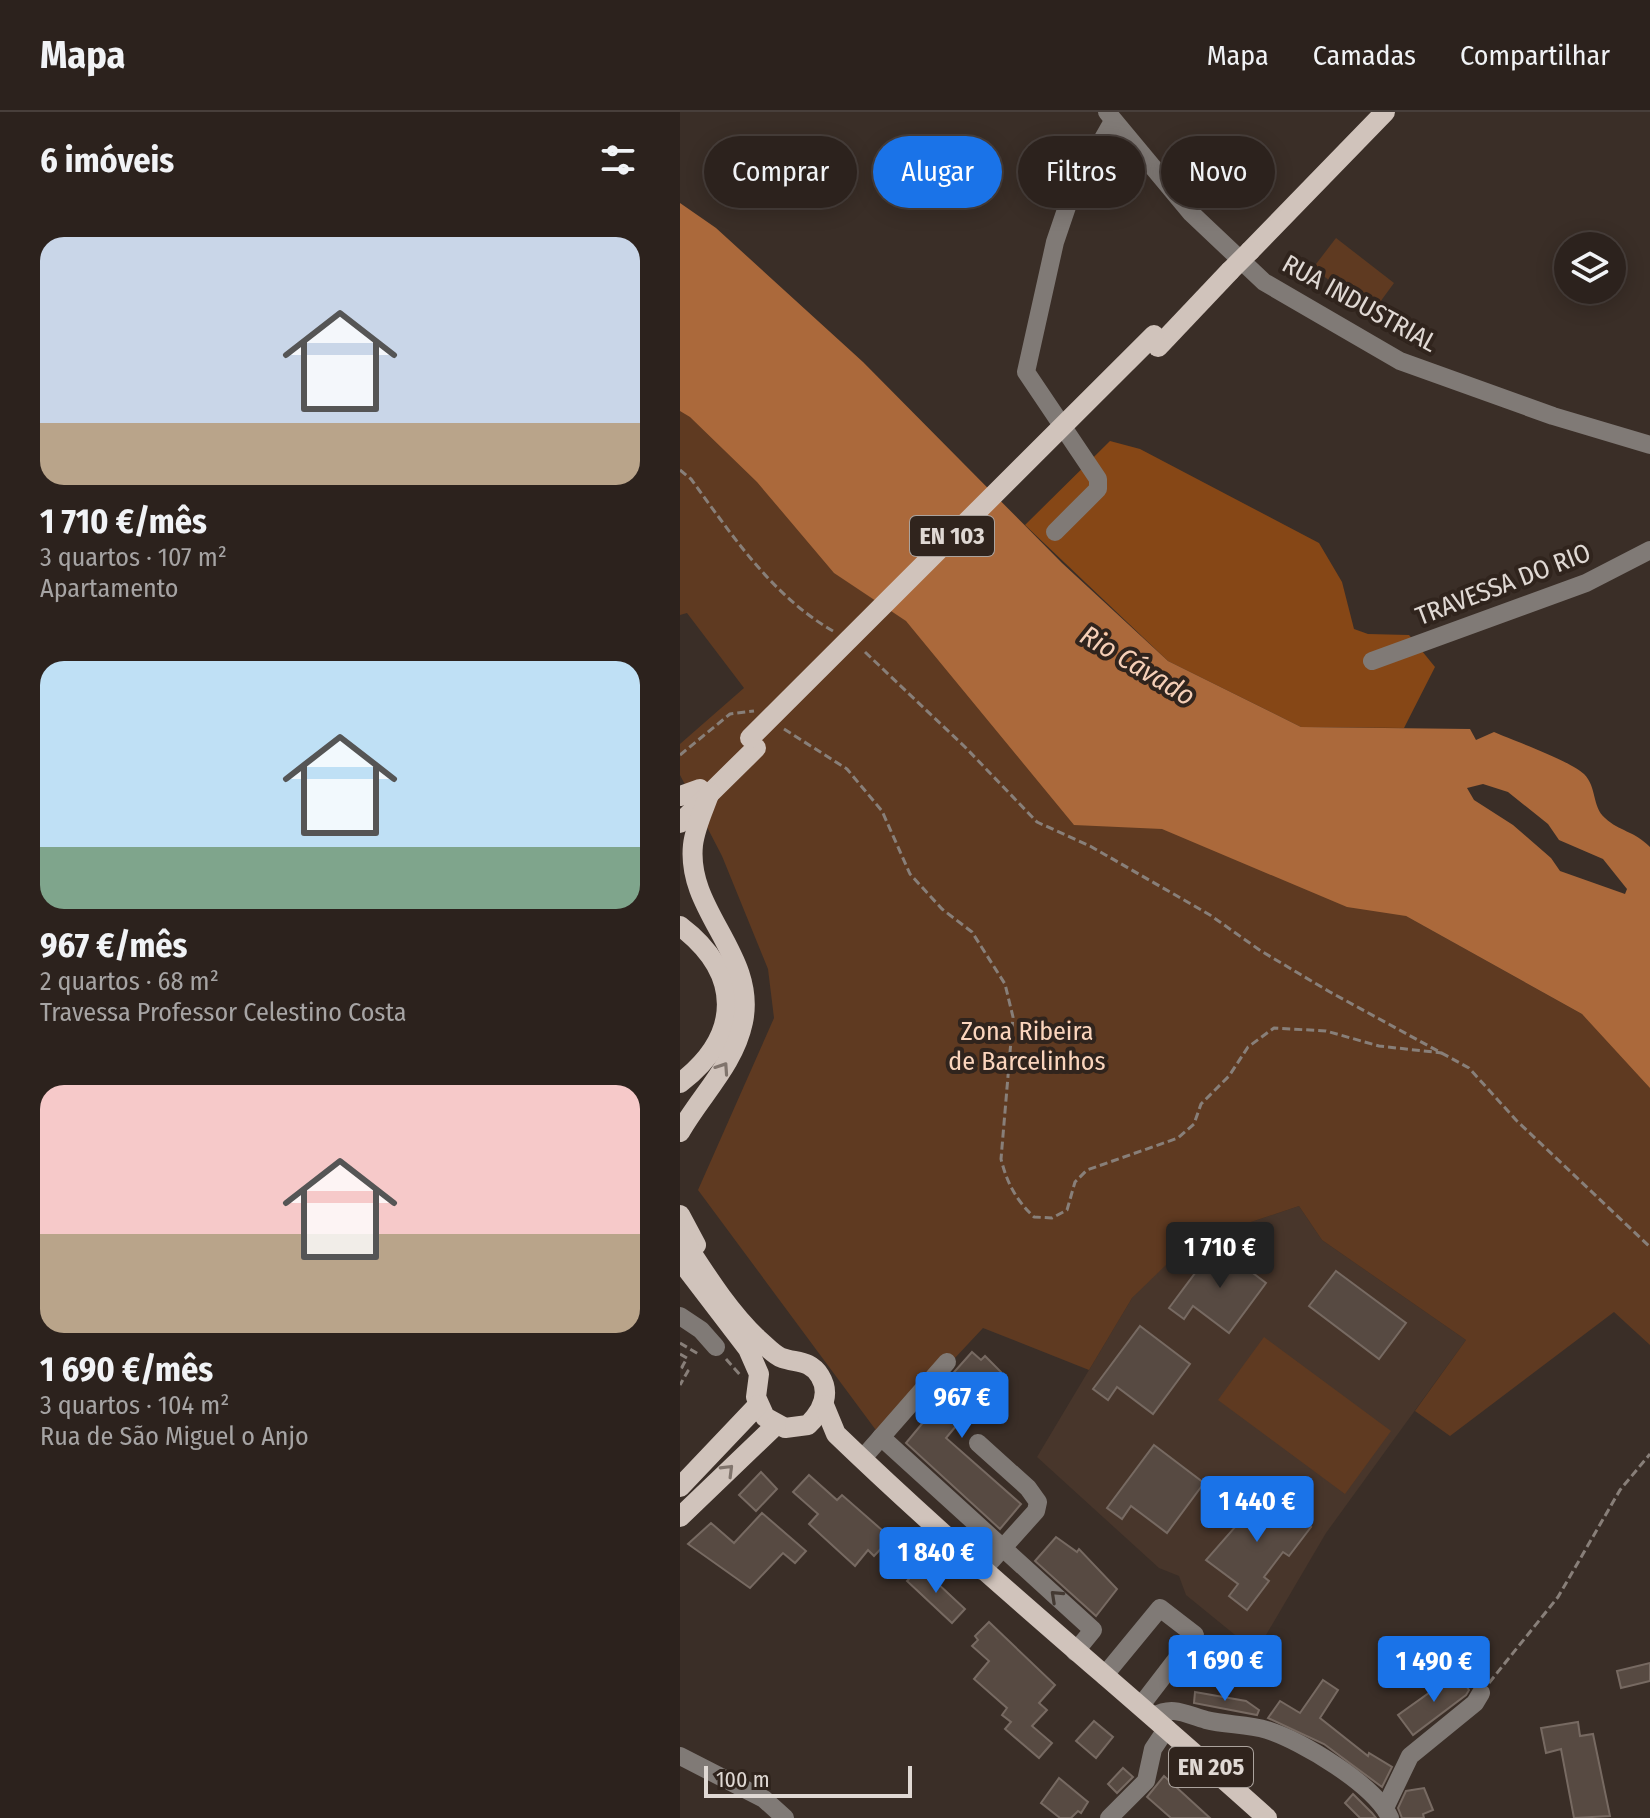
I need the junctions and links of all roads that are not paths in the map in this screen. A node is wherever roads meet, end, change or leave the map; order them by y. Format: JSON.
{"nodes":[{"id":1,"x":1371,"y":112,"type":"edge"},
{"id":2,"x":1385,"y":112,"type":"edge"},
{"id":3,"x":1110,"y":116,"type":"edge"},
{"id":4,"x":1247,"y":247,"type":"junction"},
{"id":5,"x":1650,"y":445,"type":"edge"},
{"id":6,"x":1055,"y":532,"type":"dead end"},
{"id":7,"x":1650,"y":550,"type":"edge"},
{"id":8,"x":1372,"y":661,"type":"dead end"},
{"id":9,"x":697,"y":792,"type":"edge"},
{"id":10,"x":680,"y":808,"type":"edge"},
{"id":11,"x":680,"y":823,"type":"edge"},
{"id":12,"x":680,"y":926,"type":"edge"},
{"id":13,"x":680,"y":1083,"type":"edge"},
{"id":14,"x":680,"y":1132,"type":"edge"},
{"id":15,"x":680,"y":1215,"type":"edge"},
{"id":16,"x":680,"y":1235,"type":"edge"},
{"id":17,"x":689,"y":1260,"type":"edge"},
{"id":18,"x":680,"y":1275,"type":"edge"},
{"id":19,"x":705,"y":1297,"type":"junction"},
{"id":20,"x":680,"y":1316,"type":"edge"},
{"id":21,"x":708,"y":1351,"type":"road end"},
{"id":22,"x":781,"y":1358,"type":"junction"},
{"id":23,"x":947,"y":1362,"type":"dead end"},
{"id":24,"x":755,"y":1367,"type":"junction"},
{"id":25,"x":758,"y":1405,"type":"junction"},
{"id":26,"x":824,"y":1405,"type":"junction"},
{"id":27,"x":776,"y":1425,"type":"junction"},
{"id":28,"x":808,"y":1425,"type":"junction"},
{"id":29,"x":836,"y":1434,"type":"junction"},
{"id":30,"x":881,"y":1437,"type":"junction"},
{"id":31,"x":978,"y":1443,"type":"dead end"},
{"id":32,"x":862,"y":1459,"type":"junction"},
{"id":33,"x":680,"y":1487,"type":"edge"},
{"id":34,"x":680,"y":1517,"type":"edge"},
{"id":35,"x":1004,"y":1547,"type":"junction"},
{"id":36,"x":982,"y":1571,"type":"junction"},
{"id":37,"x":1075,"y":1652,"type":"junction"},
{"id":38,"x":1104,"y":1676,"type":"junction"},
{"id":39,"x":1481,"y":1693,"type":"road end"},
{"id":40,"x":1154,"y":1716,"type":"junction"},
{"id":41,"x":680,"y":1756,"type":"edge"},
{"id":42,"x":1388,"y":1813,"type":"edge"},
{"id":43,"x":785,"y":1818,"type":"edge"},
{"id":44,"x":1109,"y":1818,"type":"edge"},
{"id":45,"x":1267,"y":1818,"type":"edge"}],
"edges":[{"from":1,"to":4,"type":"main road","number":"EN 103"},
{"from":2,"to":4,"type":"main road","number":"EN 103"},
{"from":3,"to":5,"type":"street","name":"RUA INDUSTRIAL"},
{"from":3,"to":6,"type":"street"},
{"from":4,"to":9,"type":"main road","number":"EN 103","bridge":true},
{"from":7,"to":8,"type":"street","name":"TRAVESSA DO RIO"},
{"from":9,"to":10,"type":"main road","number":"EN 103"},
{"from":9,"to":11,"type":"main road","number":"EN 103"},
{"from":14,"to":9,"type":"main road","one_way":true},
{"from":12,"to":13,"type":"main road"},
{"from":15,"to":17,"type":"main road"},
{"from":16,"to":17,"type":"main road"},
{"from":17,"to":19,"type":"main road"},
{"from":17,"to":22,"type":"main road"},
{"from":18,"to":19,"type":"main road"},
{"from":19,"to":24,"type":"main road"},
{"from":20,"to":21,"type":"street"},
{"from":22,"to":24,"type":"main road"},
{"from":22,"to":26,"type":"main road"},
{"from":23,"to":30,"type":"street"},
{"from":24,"to":25,"type":"main road"},
{"from":25,"to":27,"type":"main road"},
{"from":25,"to":33,"type":"main road"},
{"from":26,"to":28,"type":"main road"},
{"from":26,"to":29,"type":"main road","number":"EN 205"},
{"from":27,"to":28,"type":"main road"},
{"from":34,"to":27,"type":"main road","one_way":true},
{"from":28,"to":29,"type":"main road"},
{"from":29,"to":32,"type":"main road","number":"EN 205"},
{"from":30,"to":32,"type":"street"},
{"from":30,"to":35,"type":"street"},
{"from":31,"to":35,"type":"street"},
{"from":32,"to":36,"type":"main road","number":"EN 205"},
{"from":35,"to":36,"type":"street"},
{"from":37,"to":35,"type":"street","one_way":true},
{"from":36,"to":37,"type":"main road","number":"EN 205"},
{"from":37,"to":38,"type":"main road","number":"EN 205"},
{"from":38,"to":40,"type":"main road","number":"EN 205"},
{"from":38,"to":40,"type":"street"},
{"from":39,"to":42,"type":"street"},
{"from":40,"to":42,"type":"street"},
{"from":40,"to":44,"type":"street"},
{"from":40,"to":45,"type":"main road","number":"EN 205"},
{"from":41,"to":43,"type":"street"}]}
